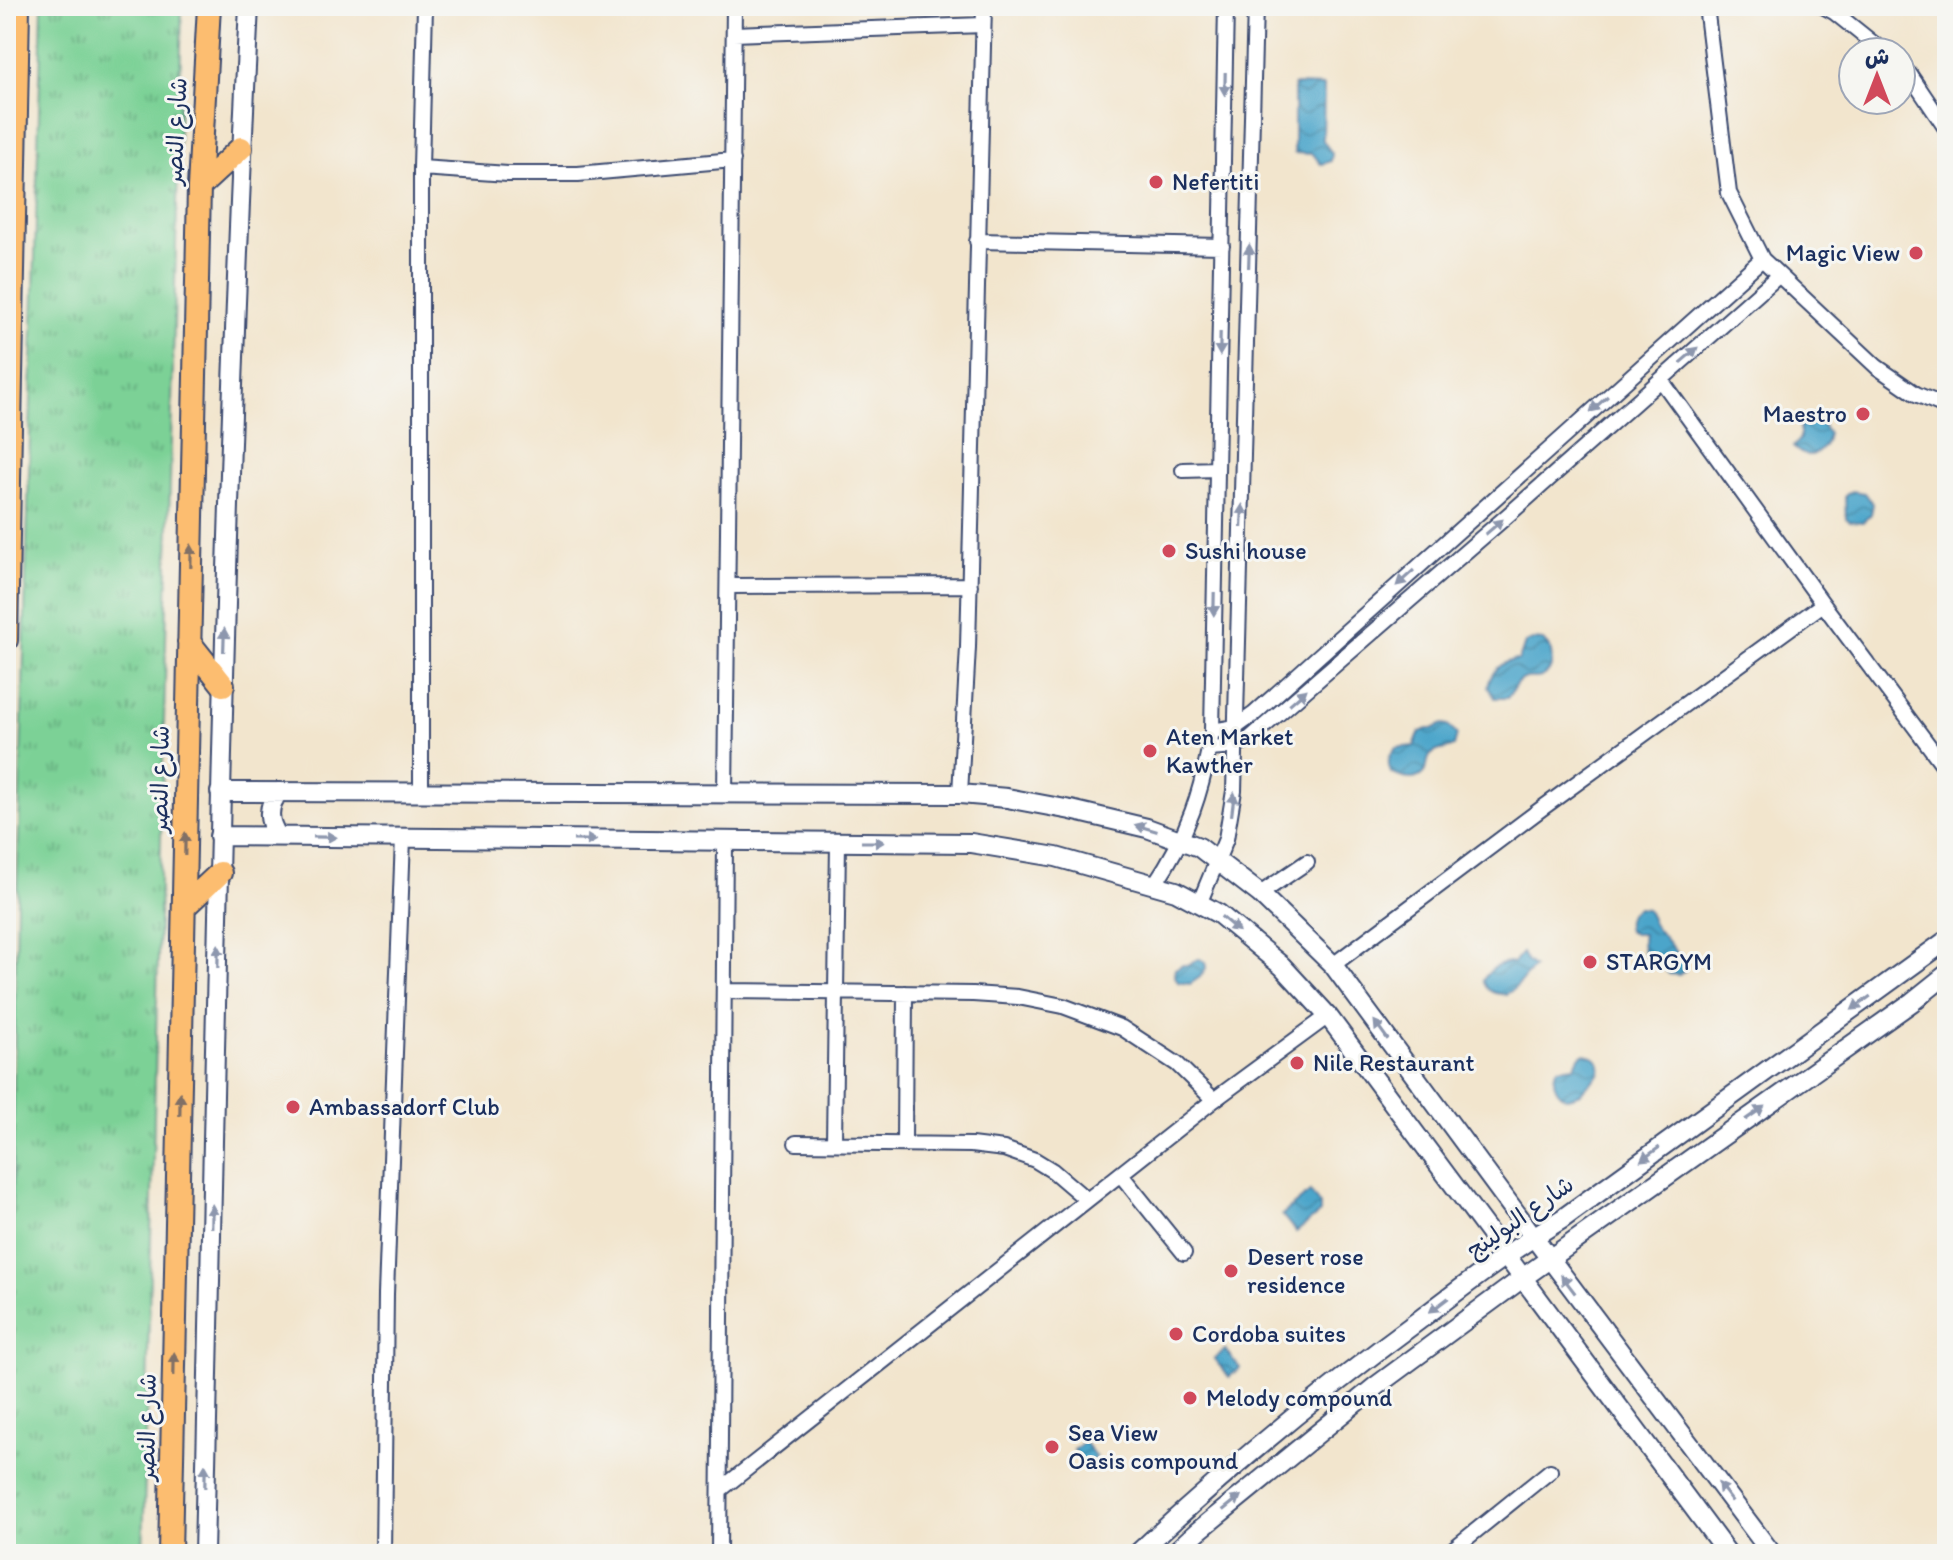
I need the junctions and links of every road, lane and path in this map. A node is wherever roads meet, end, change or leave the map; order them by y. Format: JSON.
{"nodes":[{"id":1,"x":18,"y":6,"type":"edge"},
{"id":2,"x":209,"y":6,"type":"edge"},
{"id":3,"x":249,"y":6,"type":"edge"},
{"id":4,"x":425,"y":6,"type":"edge"},
{"id":5,"x":734,"y":6,"type":"edge"},
{"id":6,"x":984,"y":6,"type":"edge"},
{"id":7,"x":1226,"y":6,"type":"edge"},
{"id":8,"x":1255,"y":6,"type":"edge"},
{"id":9,"x":1706,"y":6,"type":"edge"},
{"id":10,"x":1823,"y":6,"type":"edge"},
{"id":11,"x":983,"y":25,"type":"junction"},
{"id":12,"x":734,"y":34,"type":"junction"},
{"id":13,"x":1864,"y":36,"type":"edge"},
{"id":14,"x":1917,"y":85,"type":"edge"},
{"id":15,"x":1947,"y":130,"type":"edge"},
{"id":16,"x":241,"y":148,"type":"junction"},
{"id":17,"x":733,"y":160,"type":"junction"},
{"id":18,"x":421,"y":168,"type":"junction"},
{"id":19,"x":199,"y":187,"type":"junction"},
{"id":20,"x":977,"y":241,"type":"junction"},
{"id":21,"x":1222,"y":246,"type":"junction"},
{"id":22,"x":1762,"y":259,"type":"junction"},
{"id":23,"x":1778,"y":276,"type":"junction"},
{"id":24,"x":1661,"y":380,"type":"junction"},
{"id":25,"x":1947,"y":407,"type":"edge"},
{"id":26,"x":1217,"y":469,"type":"junction"},
{"id":27,"x":1183,"y":470,"type":"dead end"},
{"id":28,"x":1498,"y":494,"type":"junction"},
{"id":29,"x":1515,"y":509,"type":"junction"},
{"id":30,"x":970,"y":585,"type":"junction"},
{"id":31,"x":728,"y":586,"type":"junction"},
{"id":32,"x":1823,"y":604,"type":"junction"},
{"id":33,"x":6,"y":640,"type":"edge"},
{"id":34,"x":189,"y":642,"type":"junction"},
{"id":35,"x":223,"y":685,"type":"junction"},
{"id":36,"x":1236,"y":727,"type":"junction"},
{"id":37,"x":1212,"y":731,"type":"junction"},
{"id":38,"x":1236,"y":745,"type":"junction"},
{"id":39,"x":1209,"y":749,"type":"junction"},
{"id":40,"x":1947,"y":770,"type":"edge"},
{"id":41,"x":220,"y":792,"type":"junction"},
{"id":42,"x":279,"y":792,"type":"junction"},
{"id":43,"x":421,"y":792,"type":"junction"},
{"id":44,"x":960,"y":794,"type":"junction"},
{"id":45,"x":725,"y":795,"type":"junction"},
{"id":46,"x":219,"y":836,"type":"junction"},
{"id":47,"x":278,"y":836,"type":"junction"},
{"id":48,"x":403,"y":838,"type":"junction"},
{"id":49,"x":1181,"y":841,"type":"junction"},
{"id":50,"x":725,"y":842,"type":"junction"},
{"id":51,"x":838,"y":842,"type":"junction"},
{"id":52,"x":1218,"y":862,"type":"junction"},
{"id":53,"x":1307,"y":862,"type":"dead end"},
{"id":54,"x":220,"y":873,"type":"junction"},
{"id":55,"x":1154,"y":885,"type":"junction"},
{"id":56,"x":1260,"y":894,"type":"junction"},
{"id":57,"x":1199,"y":904,"type":"junction"},
{"id":58,"x":184,"y":907,"type":"junction"},
{"id":59,"x":1947,"y":940,"type":"edge"},
{"id":60,"x":1920,"y":959,"type":"junction"},
{"id":61,"x":1333,"y":965,"type":"junction"},
{"id":62,"x":1895,"y":978,"type":"junction"},
{"id":63,"x":1942,"y":978,"type":"edge"},
{"id":64,"x":724,"y":991,"type":"junction"},
{"id":65,"x":836,"y":993,"type":"junction"},
{"id":66,"x":905,"y":993,"type":"junction"},
{"id":67,"x":1912,"y":1002,"type":"junction"},
{"id":68,"x":1328,"y":1016,"type":"junction"},
{"id":69,"x":1214,"y":1100,"type":"junction"},
{"id":70,"x":796,"y":1143,"type":"dead end"},
{"id":71,"x":834,"y":1143,"type":"junction"},
{"id":72,"x":904,"y":1144,"type":"junction"},
{"id":73,"x":1121,"y":1175,"type":"junction"},
{"id":74,"x":1087,"y":1200,"type":"junction"},
{"id":75,"x":1533,"y":1236,"type":"junction"},
{"id":76,"x":1184,"y":1253,"type":"dead end"},
{"id":77,"x":1506,"y":1255,"type":"junction"},
{"id":78,"x":1550,"y":1259,"type":"junction"},
{"id":79,"x":1524,"y":1277,"type":"junction"},
{"id":80,"x":1550,"y":1471,"type":"dead end"},
{"id":81,"x":720,"y":1490,"type":"junction"},
{"id":82,"x":1180,"y":1514,"type":"junction"},
{"id":83,"x":1197,"y":1532,"type":"junction"},
{"id":84,"x":170,"y":1554,"type":"edge"},
{"id":85,"x":204,"y":1554,"type":"edge"},
{"id":86,"x":383,"y":1554,"type":"edge"},
{"id":87,"x":719,"y":1554,"type":"edge"},
{"id":88,"x":1137,"y":1554,"type":"edge"},
{"id":89,"x":1173,"y":1554,"type":"edge"},
{"id":90,"x":1447,"y":1554,"type":"edge"},
{"id":91,"x":1728,"y":1554,"type":"edge"},
{"id":92,"x":1772,"y":1554,"type":"edge"}],
"edges":[{"from":1,"to":33,"type":"main road"},
{"from":2,"to":19,"type":"main road","name":"شارع النصر"},
{"from":3,"to":16,"type":"street"},
{"from":4,"to":18,"type":"street"},
{"from":5,"to":12,"type":"street"},
{"from":6,"to":11,"type":"street"},
{"from":7,"to":21,"type":"street","one_way":true},
{"from":36,"to":8,"type":"street","one_way":true},
{"from":9,"to":22,"type":"street"},
{"from":10,"to":13,"type":"street"},
{"from":11,"to":12,"type":"street"},
{"from":11,"to":20,"type":"street"},
{"from":12,"to":17,"type":"street"},
{"from":14,"to":15,"type":"street"},
{"from":16,"to":19,"type":"main road"},
{"from":35,"to":16,"type":"street","one_way":true},
{"from":17,"to":18,"type":"street"},
{"from":17,"to":31,"type":"street"},
{"from":18,"to":43,"type":"street"},
{"from":34,"to":19,"type":"main road","name":"شارع النصر","one_way":true},
{"from":20,"to":21,"type":"street"},
{"from":20,"to":30,"type":"street"},
{"from":21,"to":26,"type":"street","one_way":true},
{"from":22,"to":23,"type":"street"},
{"from":22,"to":28,"type":"street","one_way":true},
{"from":24,"to":23,"type":"street","one_way":true},
{"from":23,"to":25,"type":"street"},
{"from":24,"to":29,"type":"street"},
{"from":24,"to":32,"type":"street"},
{"from":26,"to":27,"type":"street"},
{"from":26,"to":37,"type":"street","one_way":true},
{"from":28,"to":29,"type":"street"},
{"from":28,"to":36,"type":"street","one_way":true},
{"from":38,"to":29,"type":"street","one_way":true},
{"from":30,"to":31,"type":"street"},
{"from":30,"to":44,"type":"street"},
{"from":31,"to":45,"type":"street"},
{"from":32,"to":40,"type":"street"},
{"from":32,"to":61,"type":"street"},
{"from":34,"to":35,"type":"main road"},
{"from":58,"to":34,"type":"main road","name":"شارع النصر","one_way":true},
{"from":35,"to":41,"type":"street"},
{"from":36,"to":37,"type":"street"},
{"from":36,"to":38,"type":"street"},
{"from":37,"to":39,"type":"street"},
{"from":38,"to":39,"type":"street"},
{"from":52,"to":38,"type":"street","one_way":true},
{"from":39,"to":49,"type":"street"},
{"from":41,"to":42,"type":"street"},
{"from":41,"to":46,"type":"street"},
{"from":42,"to":43,"type":"street"},
{"from":42,"to":47,"type":"street"},
{"from":43,"to":45,"type":"street"},
{"from":44,"to":45,"type":"street"},
{"from":49,"to":44,"type":"street","one_way":true},
{"from":46,"to":47,"type":"street"},
{"from":46,"to":54,"type":"street"},
{"from":47,"to":48,"type":"street","one_way":true},
{"from":48,"to":50,"type":"street","one_way":true},
{"from":48,"to":86,"type":"street"},
{"from":49,"to":52,"type":"street"},
{"from":49,"to":55,"type":"street"},
{"from":50,"to":51,"type":"street"},
{"from":50,"to":64,"type":"street"},
{"from":51,"to":55,"type":"street","one_way":true},
{"from":51,"to":65,"type":"street"},
{"from":52,"to":56,"type":"street"},
{"from":52,"to":57,"type":"street"},
{"from":53,"to":56,"type":"street"},
{"from":54,"to":58,"type":"main road"},
{"from":85,"to":54,"type":"street","one_way":true},
{"from":55,"to":57,"type":"street"},
{"from":56,"to":61,"type":"street"},
{"from":57,"to":68,"type":"street","one_way":true},
{"from":84,"to":58,"type":"main road","name":"شارع النصر","one_way":true},
{"from":59,"to":60,"type":"street","name":"شارع البولينج"},
{"from":60,"to":62,"type":"street","name":"شارع البولينج"},
{"from":60,"to":63,"type":"street"},
{"from":75,"to":61,"type":"street","one_way":true},
{"from":62,"to":67,"type":"street"},
{"from":62,"to":75,"type":"street","name":"شارع البولينج","one_way":true},
{"from":63,"to":67,"type":"street"},
{"from":64,"to":65,"type":"street"},
{"from":64,"to":81,"type":"street"},
{"from":65,"to":66,"type":"street"},
{"from":65,"to":71,"type":"street"},
{"from":66,"to":69,"type":"street"},
{"from":66,"to":72,"type":"street"},
{"from":78,"to":67,"type":"street","one_way":true},
{"from":68,"to":69,"type":"street"},
{"from":68,"to":77,"type":"street"},
{"from":69,"to":73,"type":"street"},
{"from":70,"to":71,"type":"street"},
{"from":71,"to":72,"type":"street"},
{"from":72,"to":74,"type":"street"},
{"from":73,"to":74,"type":"street"},
{"from":73,"to":76,"type":"street"},
{"from":74,"to":81,"type":"street"},
{"from":75,"to":77,"type":"street","name":"شارع البولينج"},
{"from":75,"to":78,"type":"street"},
{"from":77,"to":79,"type":"street"},
{"from":77,"to":82,"type":"street","name":"شارع البولينج","one_way":true},
{"from":78,"to":79,"type":"street"},
{"from":92,"to":78,"type":"street","one_way":true},
{"from":83,"to":79,"type":"street","one_way":true},
{"from":79,"to":91,"type":"street"},
{"from":80,"to":90,"type":"street"},
{"from":81,"to":87,"type":"street"},
{"from":82,"to":83,"type":"street"},
{"from":82,"to":88,"type":"street","name":"شارع البولينج"},
{"from":83,"to":89,"type":"street"}]}
